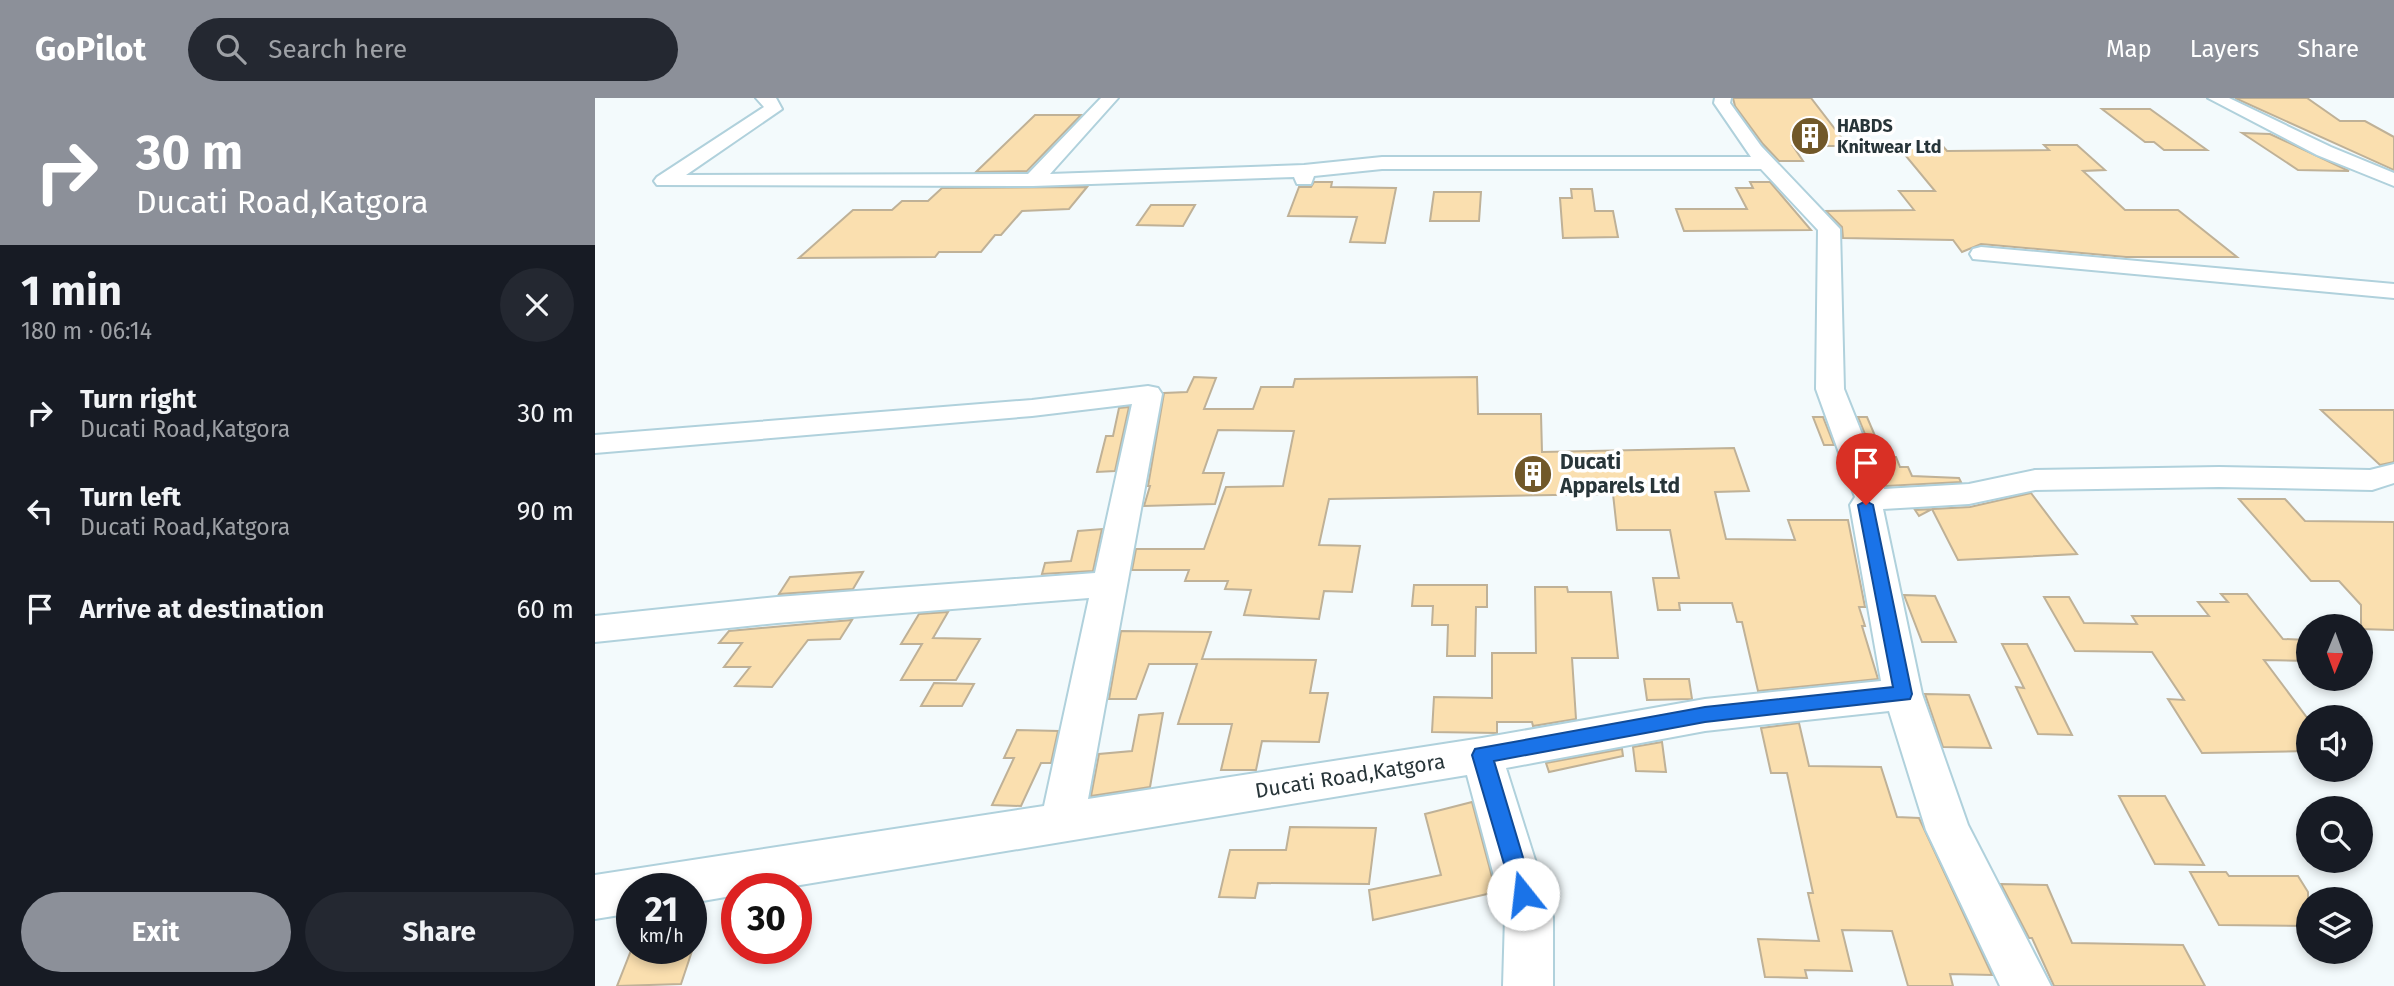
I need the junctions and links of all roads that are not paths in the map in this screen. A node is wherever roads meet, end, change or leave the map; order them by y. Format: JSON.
{"nodes":[{"id":1,"x":764,"y":98,"type":"edge"},
{"id":2,"x":1110,"y":98,"type":"edge"},
{"id":3,"x":1723,"y":98,"type":"edge"},
{"id":4,"x":2215,"y":98,"type":"edge"},
{"id":5,"x":1767,"y":163,"type":"junction"},
{"id":6,"x":1033,"y":180,"type":"junction"},
{"id":7,"x":2394,"y":180,"type":"edge"},
{"id":8,"x":1981,"y":254,"type":"dead end"},
{"id":9,"x":2394,"y":291,"type":"edge"},
{"id":10,"x":595,"y":444,"type":"edge"},
{"id":11,"x":2394,"y":473,"type":"edge"},
{"id":12,"x":1872,"y":500,"type":"junction"},
{"id":13,"x":1110,"y":584,"type":"junction"},
{"id":14,"x":595,"y":629,"type":"edge"},
{"id":15,"x":1903,"y":694,"type":"junction"},
{"id":16,"x":1482,"y":755,"type":"junction"},
{"id":17,"x":1062,"y":823,"type":"junction"},
{"id":18,"x":707,"y":879,"type":"edge"},
{"id":19,"x":616,"y":894,"type":"edge"},
{"id":20,"x":595,"y":897,"type":"edge"},
{"id":21,"x":1528,"y":986,"type":"edge"},
{"id":22,"x":2026,"y":986,"type":"edge"}],
"edges":[{"from":1,"to":6,"type":"street"},
{"from":2,"to":6,"type":"street"},
{"from":3,"to":5,"type":"street"},
{"from":4,"to":7,"type":"street"},
{"from":5,"to":6,"type":"street"},
{"from":5,"to":12,"type":"street"},
{"from":8,"to":9,"type":"street"},
{"from":10,"to":13,"type":"street"},
{"from":11,"to":12,"type":"street"},
{"from":12,"to":15,"type":"street"},
{"from":13,"to":14,"type":"street"},
{"from":13,"to":17,"type":"street"},
{"from":15,"to":16,"type":"street","name":"Ducati Road,Katgora"},
{"from":15,"to":22,"type":"street"},
{"from":16,"to":17,"type":"street","name":"Ducati Road,Katgora"},
{"from":16,"to":21,"type":"street"},
{"from":17,"to":18,"type":"street","name":"Ducati Road,Katgora"},
{"from":19,"to":20,"type":"street","name":"Ducati Road,Katgora"}]}
